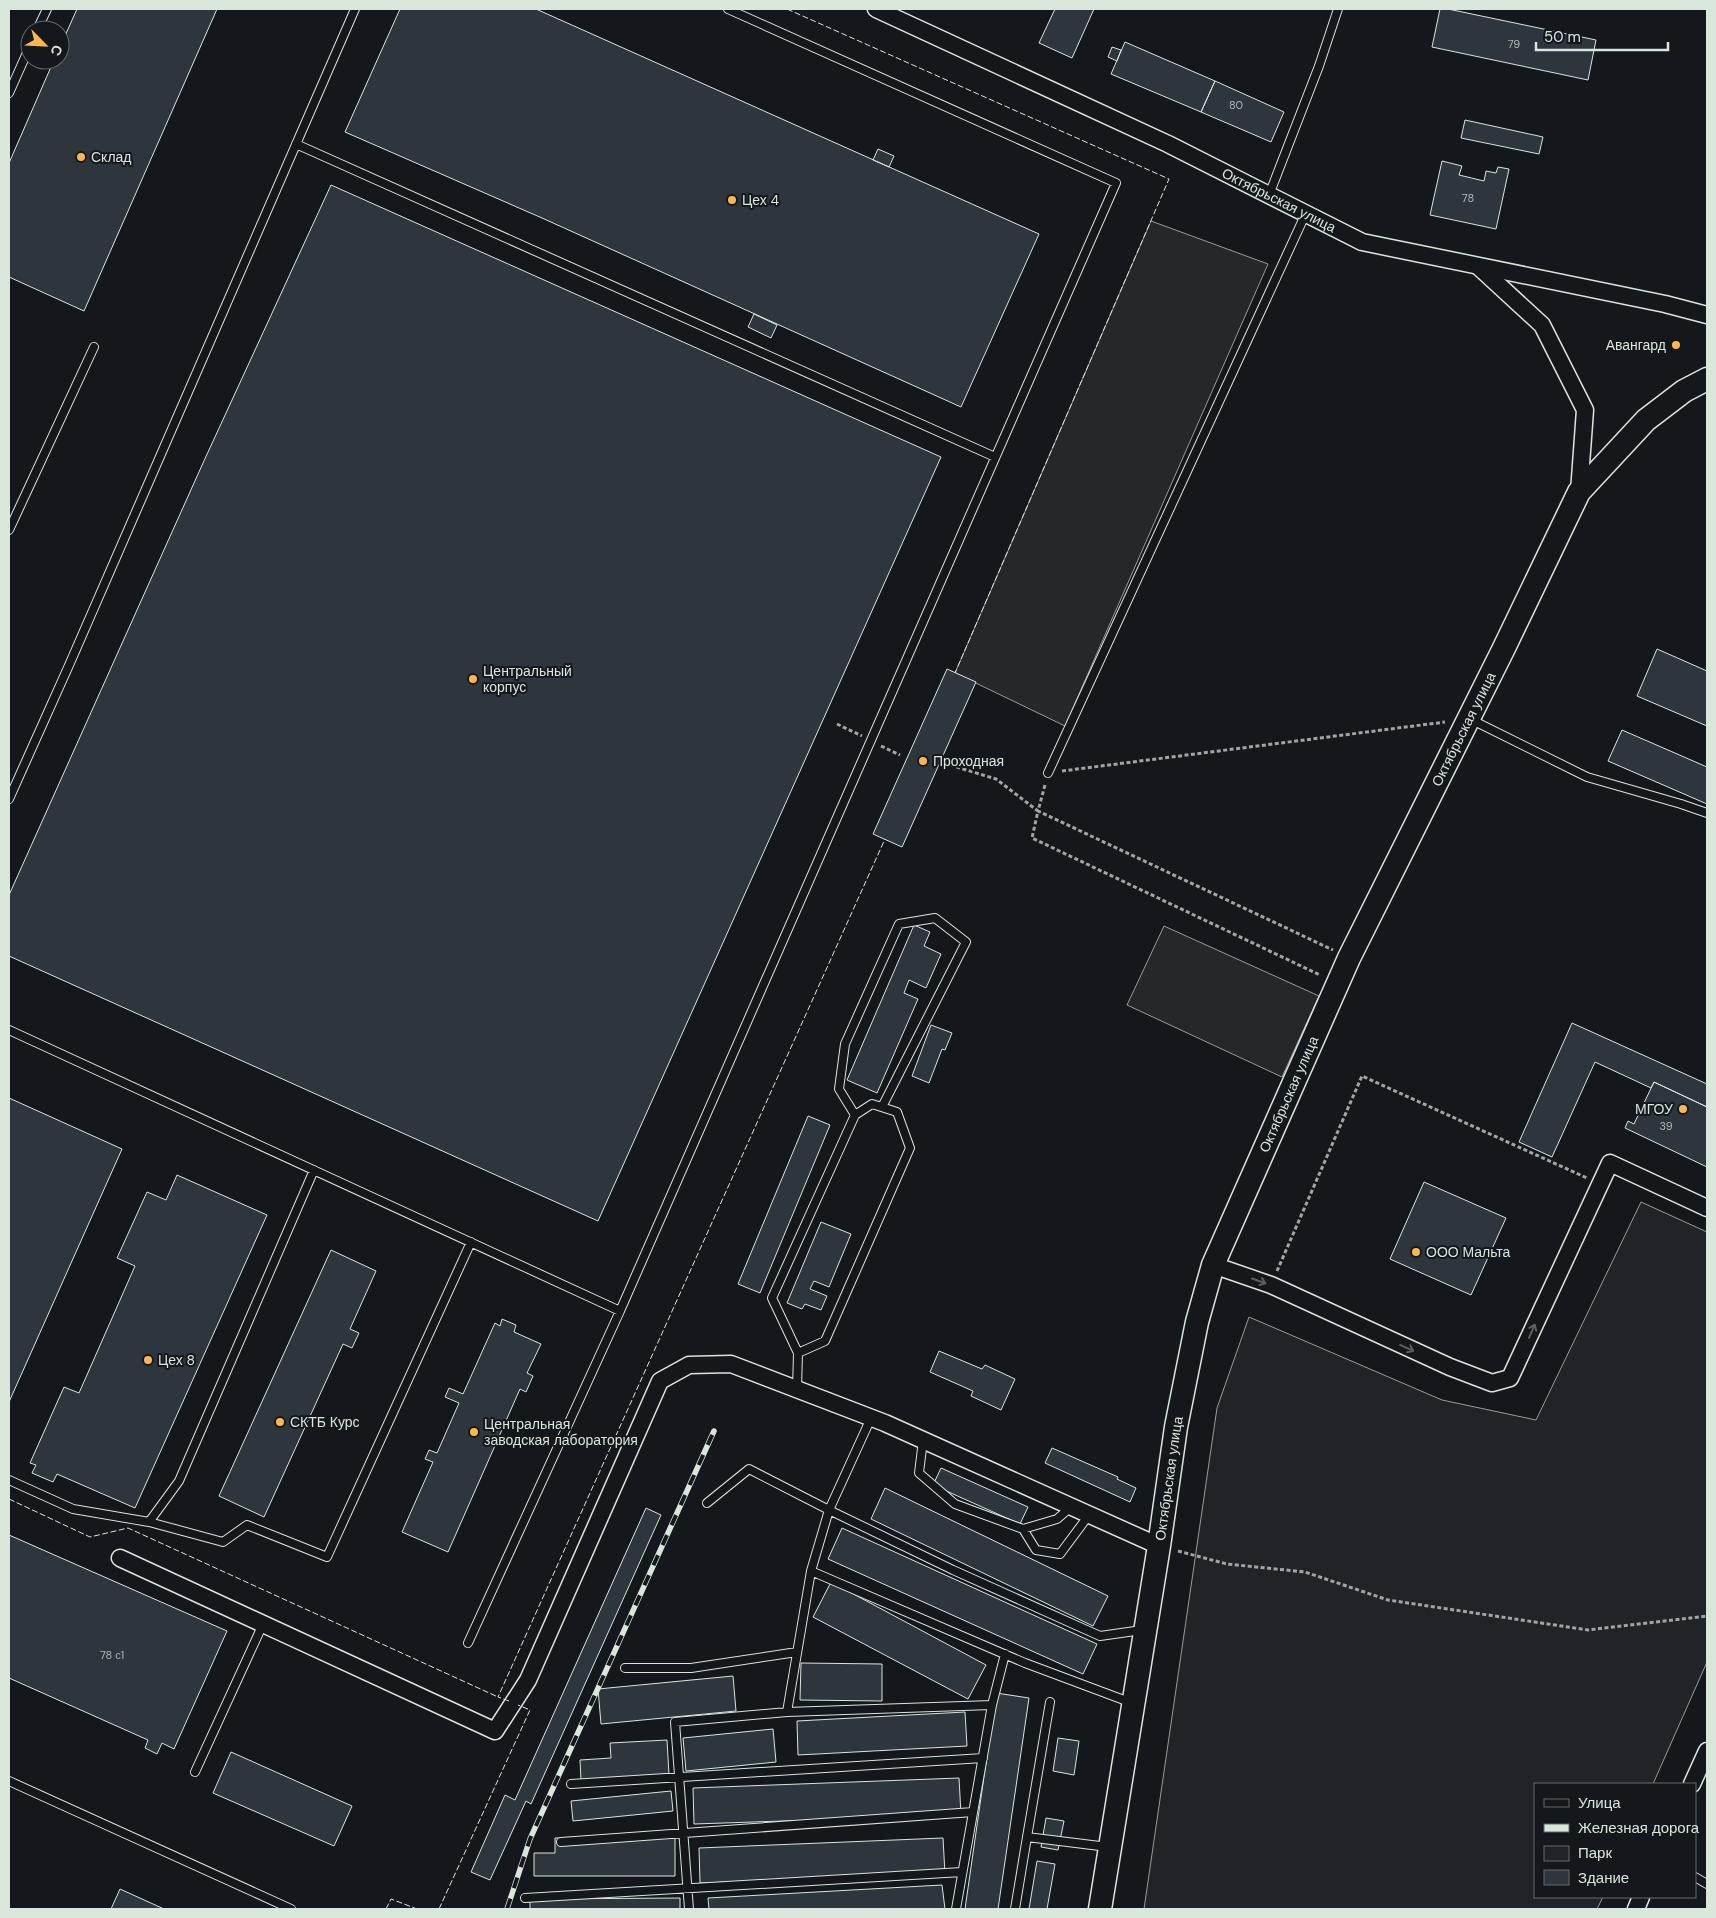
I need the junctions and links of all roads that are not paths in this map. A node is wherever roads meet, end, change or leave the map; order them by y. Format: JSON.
{"nodes":[{"id":1,"x":355,"y":9,"type":"edge"},
{"id":2,"x":728,"y":9,"type":"edge"},
{"id":3,"x":876,"y":9,"type":"edge"},
{"id":4,"x":1338,"y":9,"type":"edge"},
{"id":5,"x":20,"y":68,"type":"edge"},
{"id":6,"x":9,"y":93,"type":"edge"},
{"id":7,"x":296,"y":144,"type":"junction"},
{"id":8,"x":1269,"y":195,"type":"junction"},
{"id":9,"x":1306,"y":213,"type":"junction"},
{"id":10,"x":1479,"y":267,"type":"junction"},
{"id":11,"x":1707,"y":316,"type":"edge"},
{"id":12,"x":94,"y":347,"type":"dead end"},
{"id":13,"x":1707,"y":379,"type":"edge"},
{"id":14,"x":995,"y":457,"type":"junction"},
{"id":15,"x":1579,"y":492,"type":"junction"},
{"id":16,"x":9,"y":530,"type":"edge"},
{"id":17,"x":1469,"y":718,"type":"junction"},
{"id":18,"x":1048,"y":773,"type":"road end"},
{"id":19,"x":9,"y":799,"type":"edge"},
{"id":20,"x":1707,"y":813,"type":"edge"},
{"id":21,"x":9,"y":1030,"type":"edge"},
{"id":22,"x":882,"y":1107,"type":"junction"},
{"id":23,"x":855,"y":1115,"type":"junction"},
{"id":24,"x":314,"y":1170,"type":"junction"},
{"id":25,"x":1707,"y":1208,"type":"edge"},
{"id":26,"x":471,"y":1242,"type":"junction"},
{"id":27,"x":1213,"y":1265,"type":"junction"},
{"id":28,"x":620,"y":1311,"type":"junction"},
{"id":29,"x":798,"y":1353,"type":"junction"},
{"id":30,"x":797,"y":1389,"type":"junction"},
{"id":31,"x":871,"y":1418,"type":"junction"},
{"id":32,"x":924,"y":1440,"type":"junction"},
{"id":33,"x":9,"y":1480,"type":"edge"},
{"id":34,"x":707,"y":1503,"type":"dead end"},
{"id":35,"x":1071,"y":1507,"type":"junction"},
{"id":36,"x":829,"y":1510,"type":"junction"},
{"id":37,"x":1089,"y":1515,"type":"junction"},
{"id":38,"x":149,"y":1522,"type":"junction"},
{"id":39,"x":1023,"y":1529,"type":"junction"},
{"id":40,"x":1159,"y":1546,"type":"junction"},
{"id":41,"x":120,"y":1558,"type":"dead end"},
{"id":42,"x":811,"y":1571,"type":"junction"},
{"id":43,"x":263,"y":1624,"type":"junction"},
{"id":44,"x":1145,"y":1630,"type":"junction"},
{"id":45,"x":468,"y":1643,"type":"dead end"},
{"id":46,"x":797,"y":1652,"type":"junction"},
{"id":47,"x":1005,"y":1654,"type":"junction"},
{"id":48,"x":625,"y":1668,"type":"dead end"},
{"id":49,"x":1050,"y":1702,"type":"dead end"},
{"id":50,"x":1133,"y":1704,"type":"junction"},
{"id":51,"x":992,"y":1705,"type":"junction"},
{"id":52,"x":787,"y":1712,"type":"junction"},
{"id":53,"x":1707,"y":1751,"type":"edge"},
{"id":54,"x":983,"y":1758,"type":"junction"},
{"id":55,"x":194,"y":1772,"type":"dead end"},
{"id":56,"x":679,"y":1779,"type":"junction"},
{"id":57,"x":9,"y":1781,"type":"edge"},
{"id":58,"x":1692,"y":1783,"type":"edge"},
{"id":59,"x":571,"y":1784,"type":"dead end"},
{"id":60,"x":973,"y":1812,"type":"junction"},
{"id":61,"x":683,"y":1834,"type":"junction"},
{"id":62,"x":1027,"y":1838,"type":"junction"},
{"id":63,"x":561,"y":1842,"type":"dead end"},
{"id":64,"x":1110,"y":1848,"type":"junction"},
{"id":65,"x":962,"y":1872,"type":"junction"},
{"id":66,"x":1696,"y":1878,"type":"edge"},
{"id":67,"x":1707,"y":1884,"type":"edge"},
{"id":68,"x":687,"y":1888,"type":"junction"},
{"id":69,"x":525,"y":1898,"type":"dead end"},
{"id":70,"x":291,"y":1909,"type":"edge"},
{"id":71,"x":689,"y":1909,"type":"edge"},
{"id":72,"x":956,"y":1909,"type":"edge"},
{"id":73,"x":1016,"y":1909,"type":"edge"},
{"id":74,"x":1100,"y":1909,"type":"edge"}],
"edges":[{"from":1,"to":7,"type":"lane"},
{"from":2,"to":14,"type":"lane"},
{"from":3,"to":8,"type":"street","name":"Октябрьская улица"},
{"from":4,"to":8,"type":"lane"},
{"from":5,"to":6,"type":"lane"},
{"from":7,"to":14,"type":"lane"},
{"from":7,"to":19,"type":"lane"},
{"from":8,"to":9,"type":"street","name":"Октябрьская улица"},
{"from":9,"to":10,"type":"street","name":"Октябрьская улица"},
{"from":9,"to":18,"type":"lane"},
{"from":10,"to":11,"type":"street","name":"Октябрьская улица"},
{"from":10,"to":15,"type":"street"},
{"from":12,"to":16,"type":"lane"},
{"from":13,"to":15,"type":"main road","name":"Октябрьская улица"},
{"from":14,"to":28,"type":"lane"},
{"from":15,"to":17,"type":"main road","name":"Октябрьская улица"},
{"from":17,"to":20,"type":"lane"},
{"from":17,"to":27,"type":"main road","name":"Октябрьская улица"},
{"from":21,"to":24,"type":"lane"},
{"from":22,"to":23,"type":"lane"},
{"from":22,"to":23,"type":"lane"},
{"from":22,"to":29,"type":"lane"},
{"from":23,"to":29,"type":"lane"},
{"from":24,"to":26,"type":"lane"},
{"from":24,"to":38,"type":"lane"},
{"from":27,"to":25,"type":"street","one_way":true},
{"from":26,"to":28,"type":"lane"},
{"from":26,"to":38,"type":"lane"},
{"from":27,"to":40,"type":"main road","name":"Октябрьская улица"},
{"from":28,"to":45,"type":"lane"},
{"from":29,"to":30,"type":"lane"},
{"from":30,"to":31,"type":"street"},
{"from":30,"to":43,"type":"street"},
{"from":31,"to":32,"type":"street"},
{"from":31,"to":36,"type":"lane"},
{"from":32,"to":35,"type":"street"},
{"from":32,"to":39,"type":"lane"},
{"from":33,"to":38,"type":"lane"},
{"from":34,"to":36,"type":"lane"},
{"from":35,"to":37,"type":"street"},
{"from":35,"to":39,"type":"lane"},
{"from":36,"to":42,"type":"lane"},
{"from":36,"to":44,"type":"lane"},
{"from":37,"to":39,"type":"lane"},
{"from":37,"to":40,"type":"street"},
{"from":40,"to":44,"type":"main road","name":"Октябрьская улица"},
{"from":41,"to":43,"type":"street"},
{"from":42,"to":46,"type":"lane"},
{"from":42,"to":47,"type":"lane"},
{"from":43,"to":55,"type":"lane"},
{"from":44,"to":50,"type":"main road","name":"Октябрьская улица"},
{"from":46,"to":48,"type":"lane"},
{"from":46,"to":52,"type":"lane"},
{"from":47,"to":50,"type":"lane"},
{"from":47,"to":51,"type":"lane"},
{"from":49,"to":62,"type":"lane"},
{"from":50,"to":64,"type":"main road","name":"Октябрьская улица"},
{"from":51,"to":52,"type":"lane"},
{"from":51,"to":54,"type":"lane"},
{"from":52,"to":56,"type":"lane"},
{"from":53,"to":58,"type":"street"},
{"from":54,"to":56,"type":"lane"},
{"from":54,"to":60,"type":"lane"},
{"from":56,"to":59,"type":"lane"},
{"from":56,"to":61,"type":"lane"},
{"from":57,"to":70,"type":"lane"},
{"from":60,"to":61,"type":"lane"},
{"from":60,"to":65,"type":"lane"},
{"from":61,"to":63,"type":"lane"},
{"from":61,"to":68,"type":"lane"},
{"from":62,"to":64,"type":"lane"},
{"from":62,"to":73,"type":"lane"},
{"from":64,"to":74,"type":"main road","name":"Октябрьская улица"},
{"from":65,"to":68,"type":"lane"},
{"from":65,"to":72,"type":"lane"},
{"from":66,"to":67,"type":"lane"},
{"from":68,"to":69,"type":"lane"},
{"from":68,"to":71,"type":"lane"}]}
